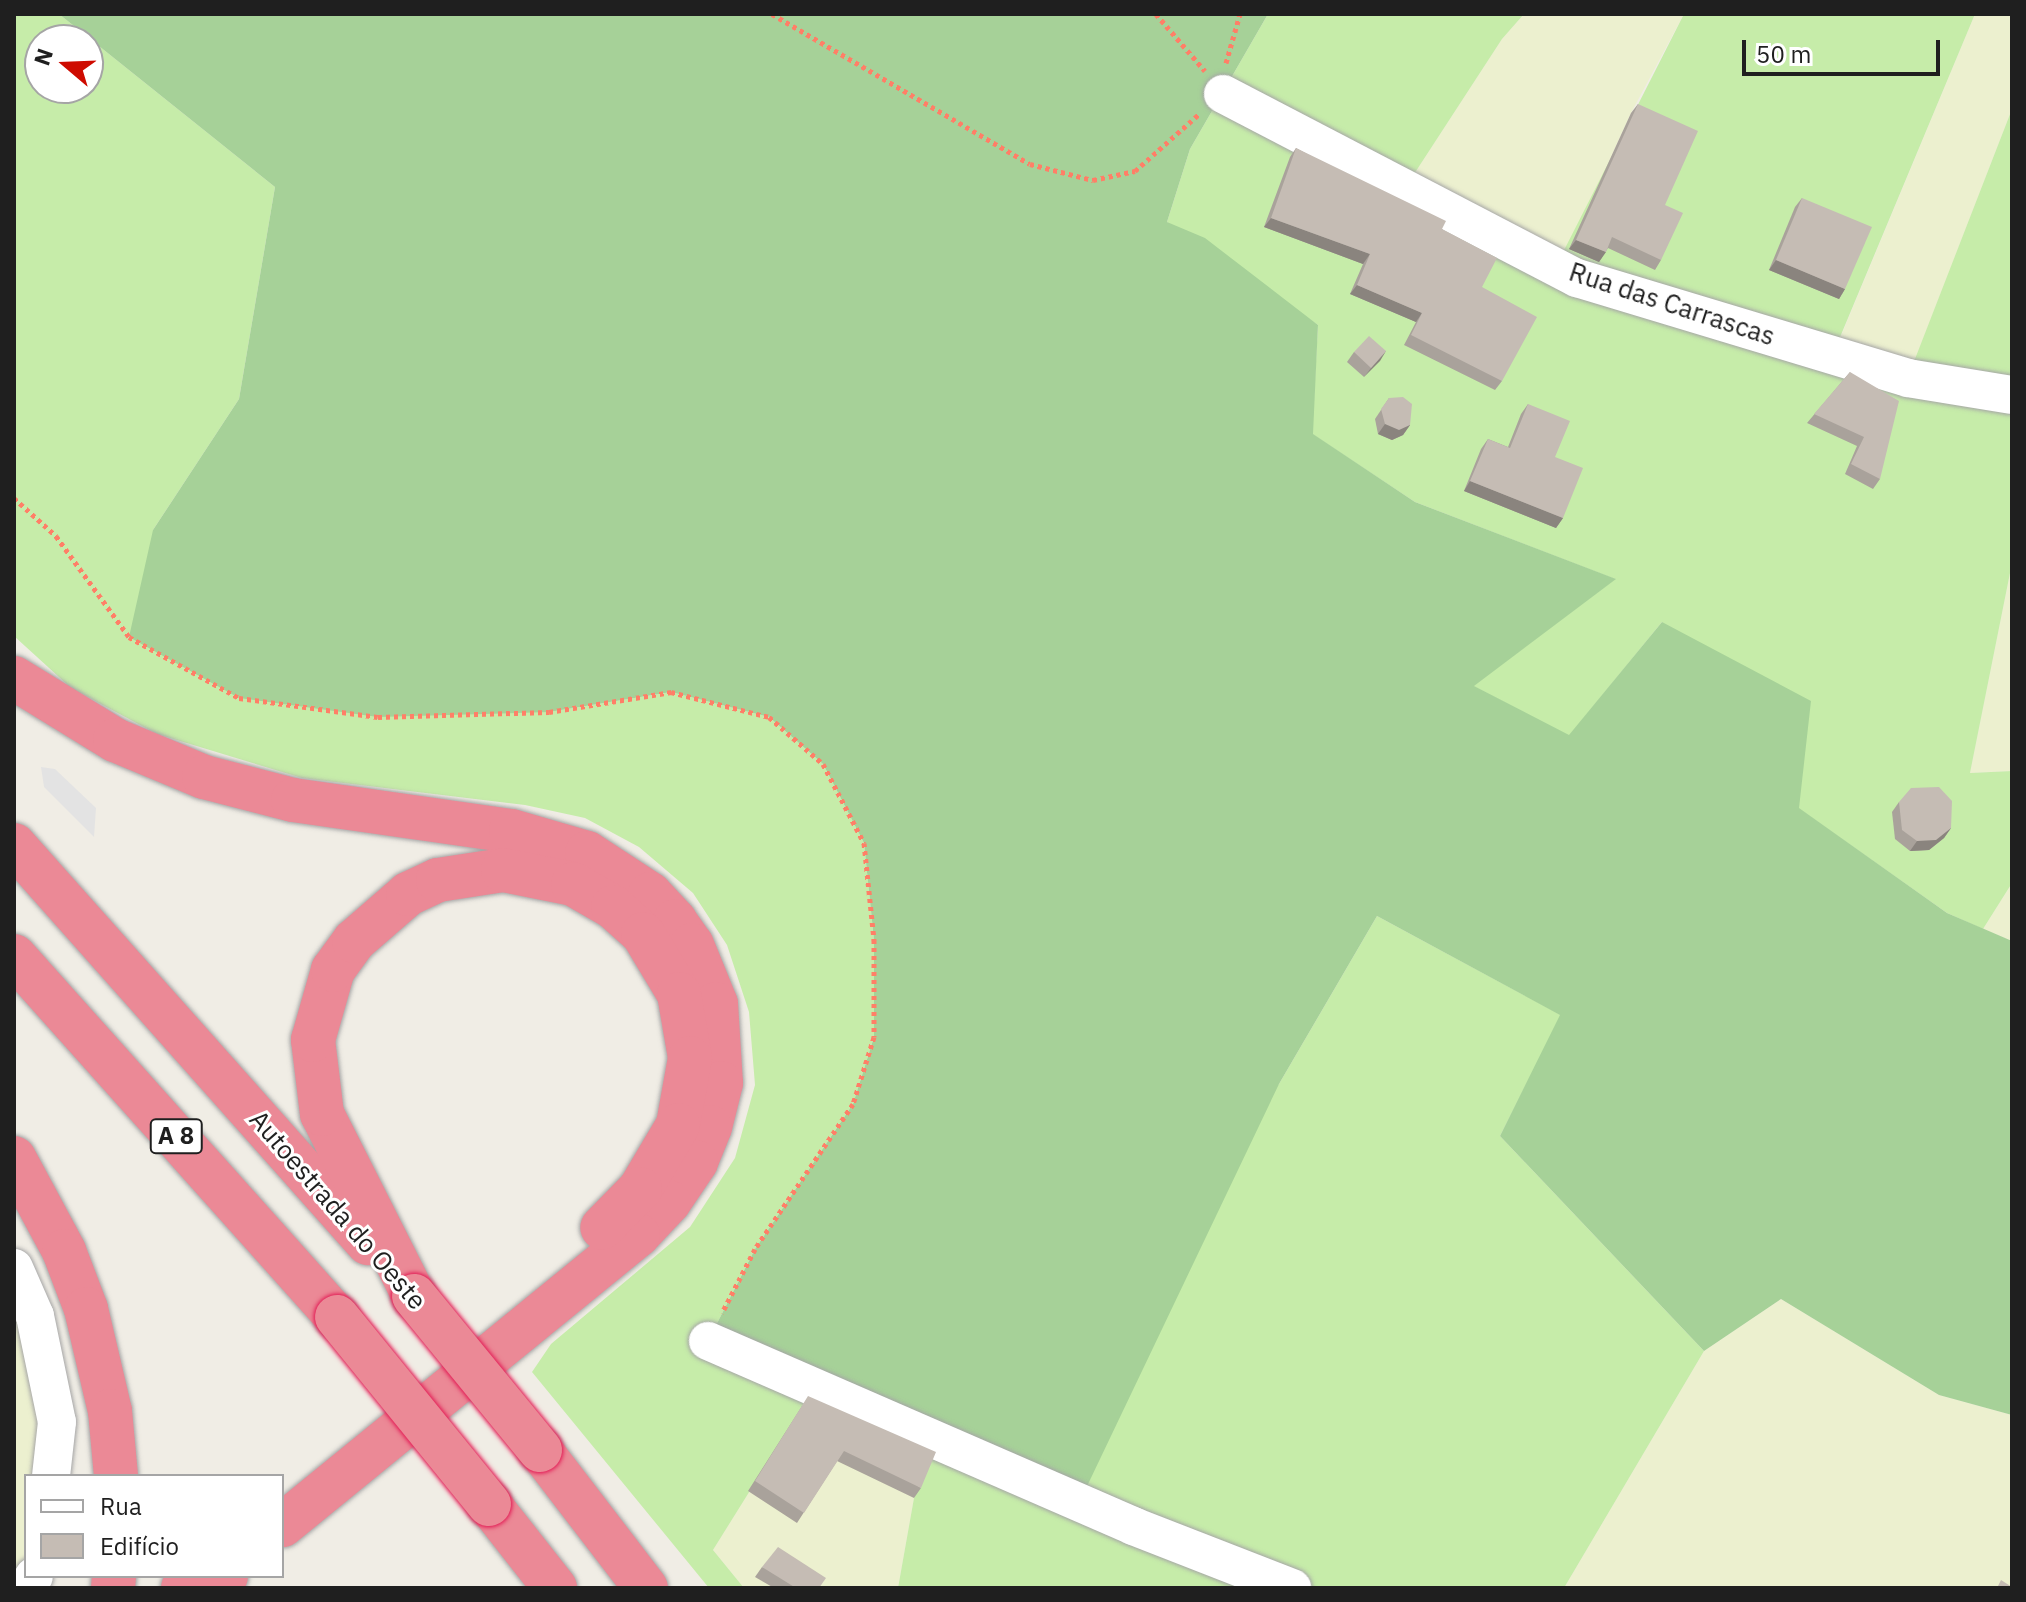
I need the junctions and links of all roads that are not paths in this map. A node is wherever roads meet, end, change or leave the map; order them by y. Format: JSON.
{"nodes":[{"id":1,"x":1223,"y":94,"type":"road end"},
{"id":2,"x":2012,"y":395,"type":"edge"},
{"id":3,"x":14,"y":678,"type":"edge"},
{"id":4,"x":14,"y":845,"type":"edge"},
{"id":5,"x":14,"y":956,"type":"edge"},
{"id":6,"x":14,"y":1158,"type":"edge"},
{"id":7,"x":14,"y":1268,"type":"edge"},
{"id":8,"x":414,"y":1296,"type":"junction"},
{"id":9,"x":708,"y":1341,"type":"dead end"},
{"id":10,"x":51,"y":1474,"type":"edge"},
{"id":11,"x":116,"y":1474,"type":"edge"},
{"id":12,"x":284,"y":1488,"type":"edge"},
{"id":13,"x":284,"y":1523,"type":"edge"},
{"id":14,"x":555,"y":1588,"type":"edge"},
{"id":15,"x":646,"y":1588,"type":"edge"},
{"id":16,"x":1292,"y":1588,"type":"edge"}],
"edges":[{"from":1,"to":2,"type":"street","name":"Rua das Carrascas"},
{"from":3,"to":13,"type":"highway"},
{"from":4,"to":8,"type":"highway","name":"Autoestrada do Oeste"},
{"from":5,"to":14,"type":"highway","number":"A 8","bridge":true},
{"from":6,"to":11,"type":"highway"},
{"from":7,"to":10,"type":"street"},
{"from":8,"to":12,"type":"highway"},
{"from":8,"to":15,"type":"highway","name":"Autoestrada do Oeste","bridge":true},
{"from":9,"to":16,"type":"street"}]}
